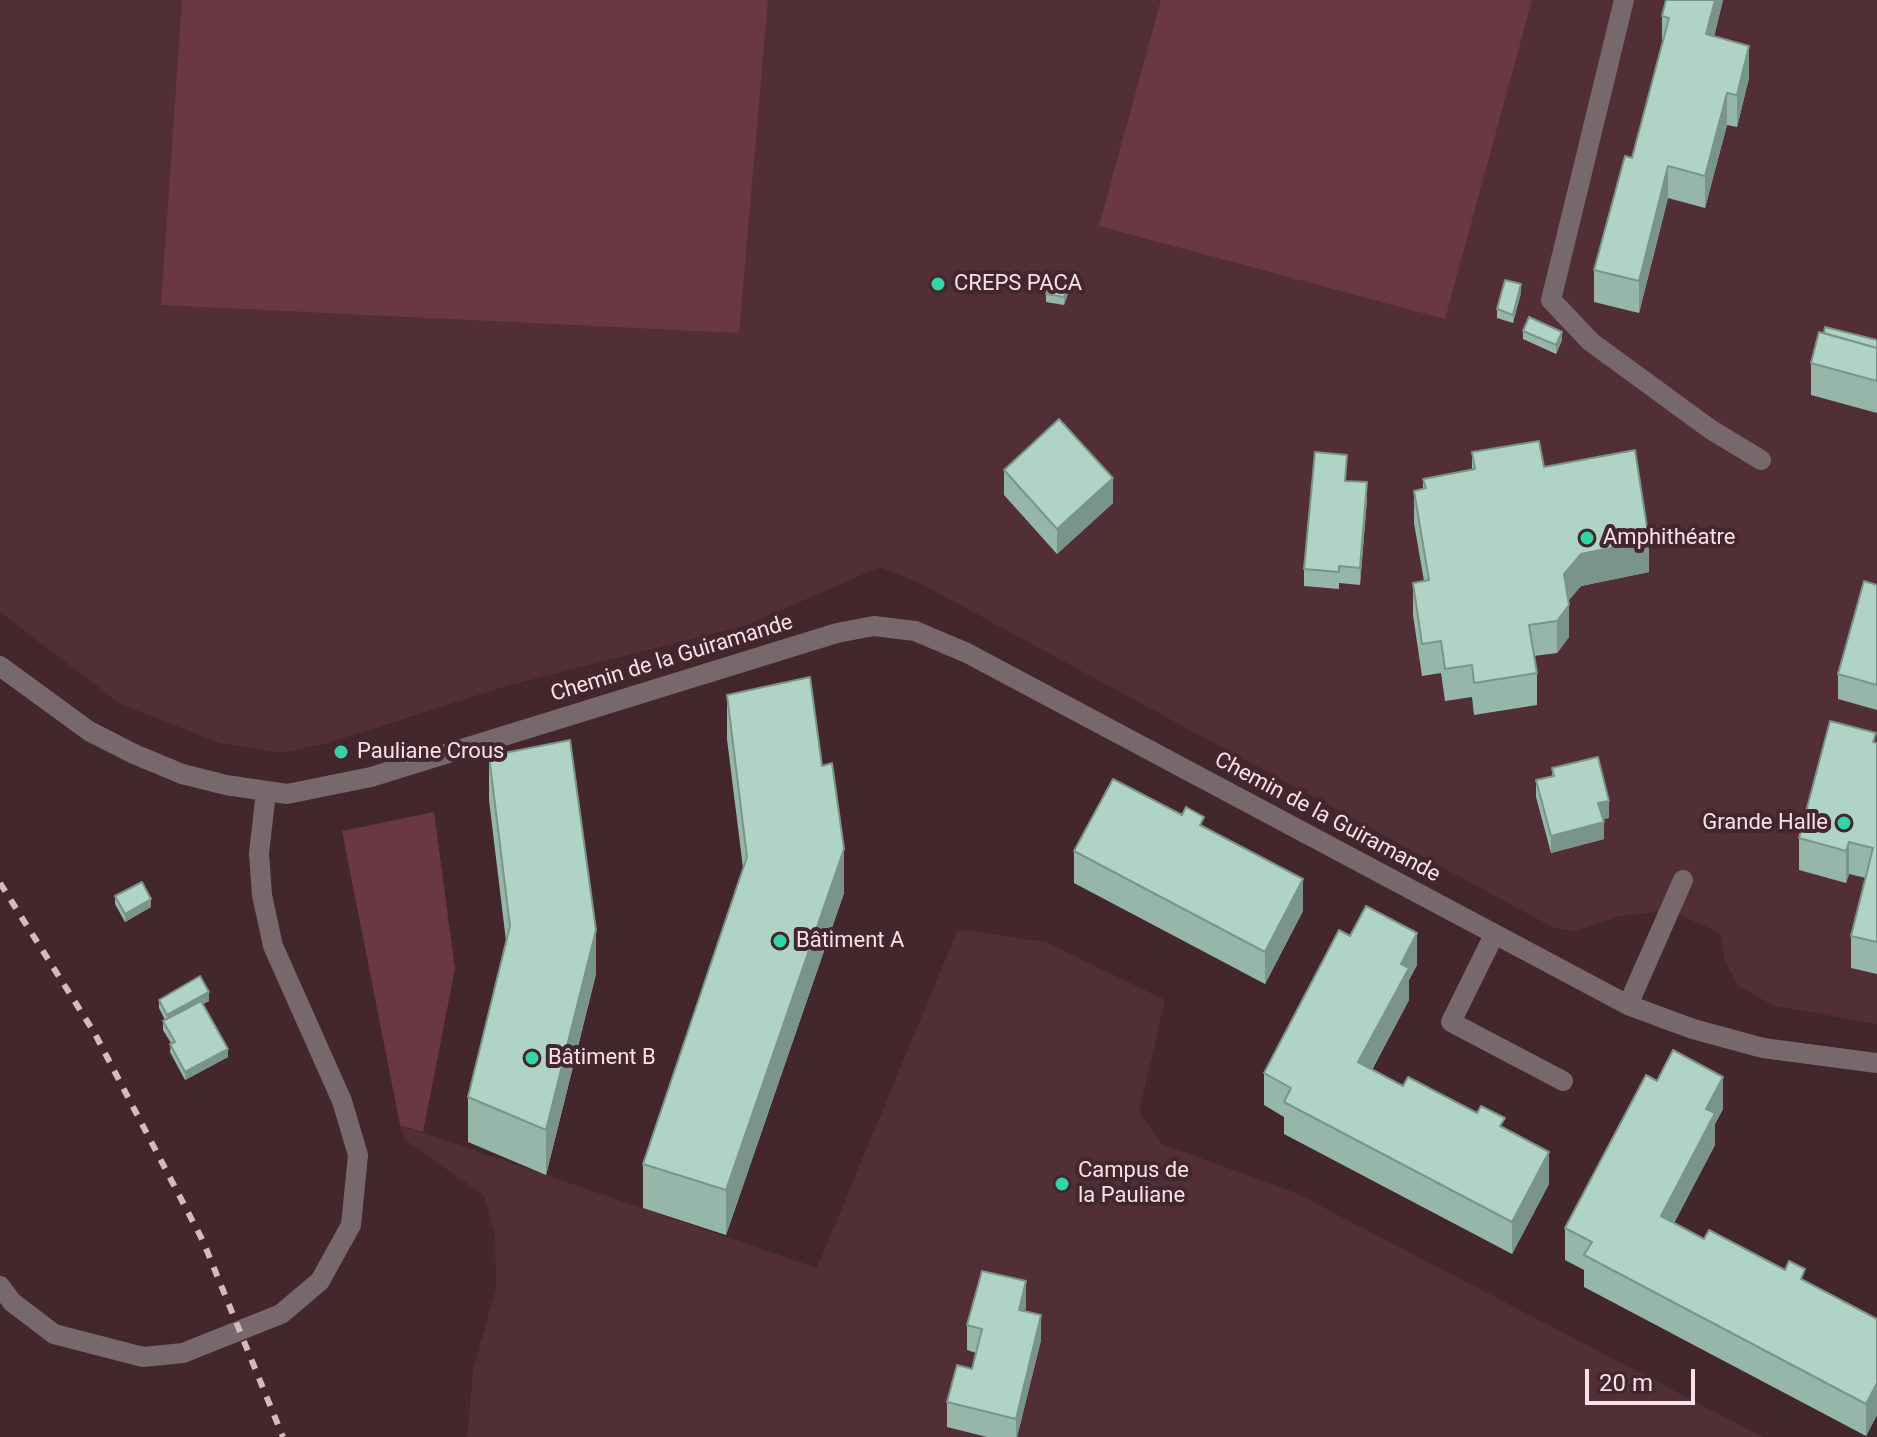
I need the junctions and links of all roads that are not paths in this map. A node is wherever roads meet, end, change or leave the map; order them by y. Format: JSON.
{"nodes":[{"id":1,"x":1624,"y":0,"type":"edge"},
{"id":2,"x":1761,"y":460,"type":"dead end"},
{"id":3,"x":0,"y":666,"type":"edge"},
{"id":4,"x":266,"y":792,"type":"junction"},
{"id":5,"x":1683,"y":880,"type":"dead end"},
{"id":6,"x":1494,"y":935,"type":"junction"},
{"id":7,"x":1628,"y":1005,"type":"junction"},
{"id":8,"x":1877,"y":1063,"type":"edge"},
{"id":9,"x":1563,"y":1081,"type":"dead end"},
{"id":10,"x":0,"y":1286,"type":"edge"}],
"edges":[{"from":1,"to":2,"type":"street"},
{"from":3,"to":4,"type":"street","name":"Chemin de la Guiramande"},
{"from":4,"to":6,"type":"street","name":"Chemin de la Guiramande"},
{"from":4,"to":10,"type":"street"},
{"from":5,"to":7,"type":"street"},
{"from":6,"to":7,"type":"street","name":"Chemin de la Guiramande"},
{"from":6,"to":9,"type":"street"},
{"from":7,"to":8,"type":"street","name":"Chemin de la Guiramande"}]}
